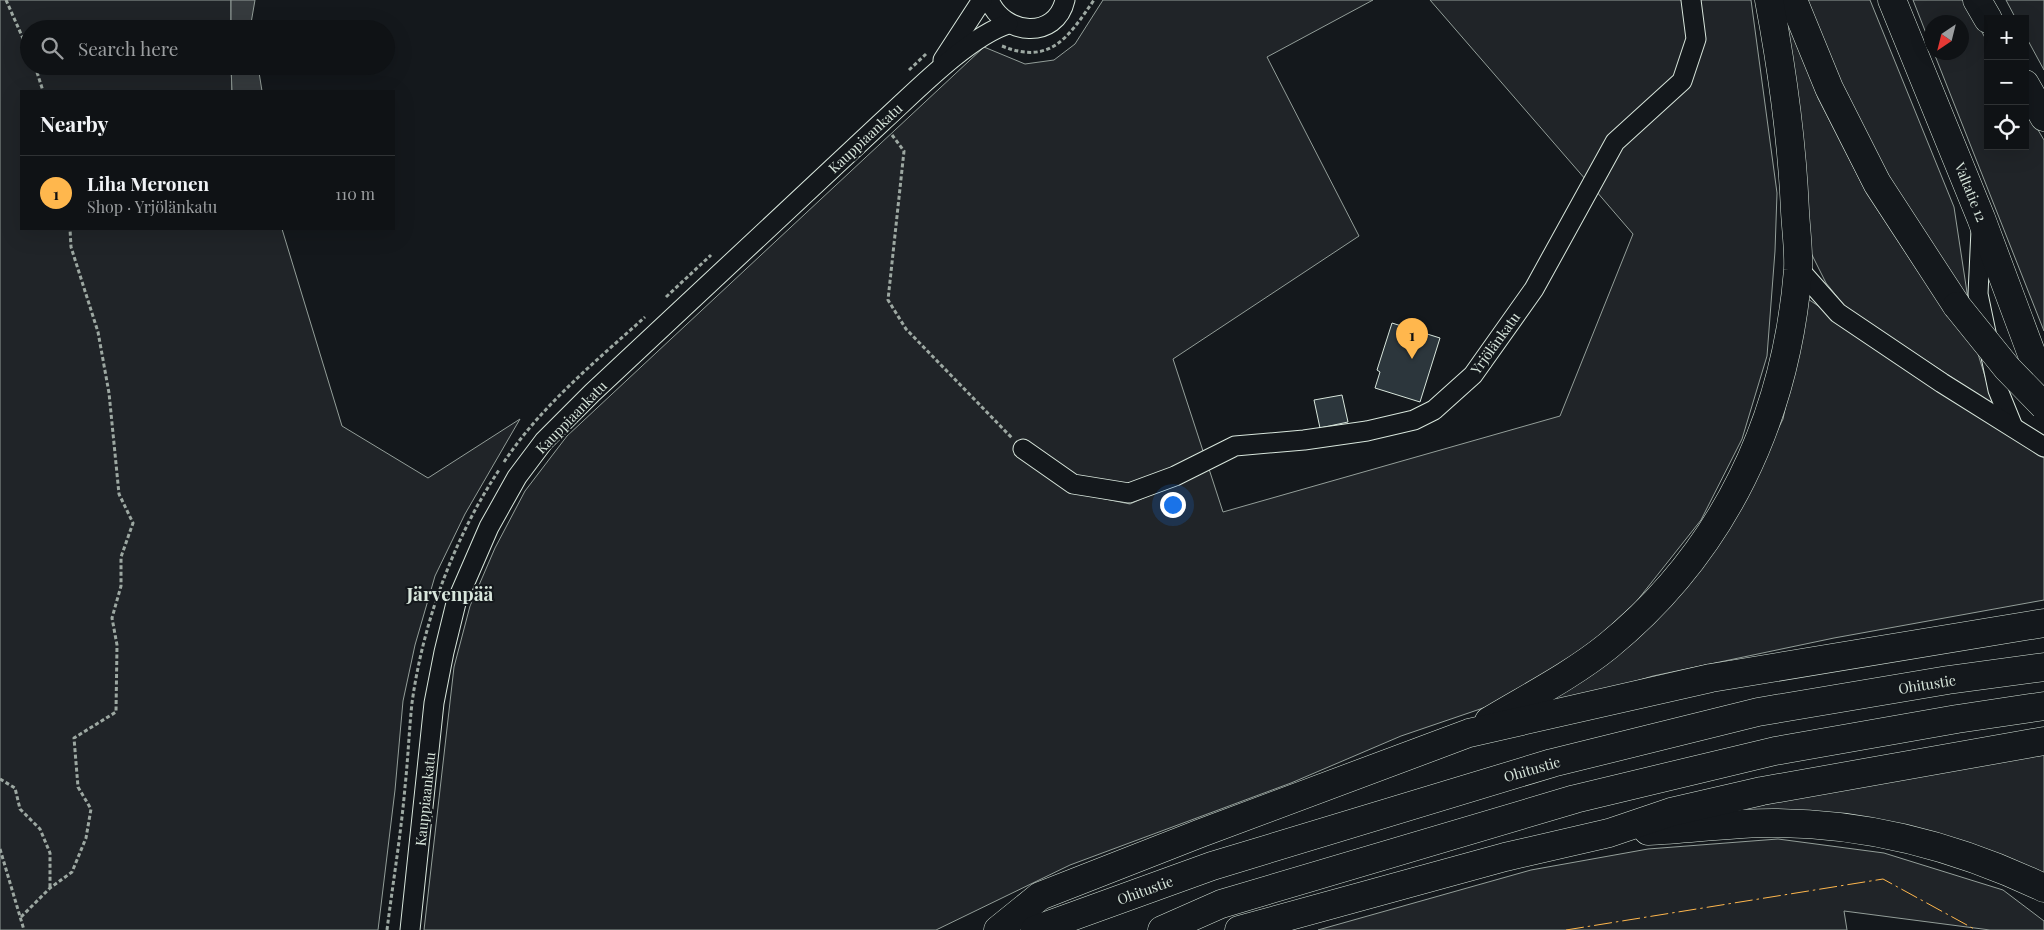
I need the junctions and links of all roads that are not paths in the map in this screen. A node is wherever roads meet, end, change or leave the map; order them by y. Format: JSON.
{"nodes":[{"id":1,"x":982,"y":0,"type":"edge"},
{"id":2,"x":989,"y":0,"type":"edge"},
{"id":3,"x":1691,"y":0,"type":"edge"},
{"id":4,"x":1769,"y":0,"type":"edge"},
{"id":5,"x":1793,"y":0,"type":"edge"},
{"id":6,"x":1892,"y":0,"type":"edge"},
{"id":7,"x":1978,"y":0,"type":"edge"},
{"id":8,"x":1065,"y":1,"type":"edge"},
{"id":9,"x":1986,"y":15,"type":"edge"},
{"id":10,"x":1008,"y":24,"type":"junction"},
{"id":11,"x":929,"y":80,"type":"junction"},
{"id":12,"x":2029,"y":91,"type":"edge"},
{"id":13,"x":2044,"y":117,"type":"edge"},
{"id":14,"x":1981,"y":218,"type":"junction"},
{"id":15,"x":1798,"y":268,"type":"junction"},
{"id":16,"x":2044,"y":387,"type":"edge"},
{"id":17,"x":2044,"y":406,"type":"edge"},
{"id":18,"x":2013,"y":427,"type":"junction"},
{"id":19,"x":2044,"y":447,"type":"edge"},
{"id":20,"x":1023,"y":449,"type":"road end"},
{"id":21,"x":2044,"y":623,"type":"edge"},
{"id":22,"x":2044,"y":666,"type":"edge"},
{"id":23,"x":2044,"y":706,"type":"edge"},
{"id":24,"x":1469,"y":733,"type":"junction"},
{"id":25,"x":2044,"y":741,"type":"edge"},
{"id":26,"x":1610,"y":833,"type":"junction"},
{"id":27,"x":2044,"y":888,"type":"edge"},
{"id":28,"x":410,"y":930,"type":"edge"},
{"id":29,"x":998,"y":930,"type":"edge"},
{"id":30,"x":1035,"y":930,"type":"edge"},
{"id":31,"x":1162,"y":930,"type":"edge"},
{"id":32,"x":1238,"y":930,"type":"edge"}],
"edges":[{"from":1,"to":11,"type":"street","name":"Kauppiaankatu"},
{"from":2,"to":10,"type":"street"},
{"from":3,"to":20,"type":"street","name":"Yrjölänkatu"},
{"from":4,"to":15,"type":"highway"},
{"from":5,"to":17,"type":"highway","bridge":true},
{"from":6,"to":14,"type":"highway","name":"Valtatie 12"},
{"from":7,"to":9,"type":"highway"},
{"from":8,"to":10,"type":"street"},
{"from":10,"to":11,"type":"street","name":"Kauppiaankatu"},
{"from":11,"to":28,"type":"street","name":"Kauppiaankatu"},
{"from":12,"to":13,"type":"highway"},
{"from":14,"to":16,"type":"highway","name":"Valtatie 12"},
{"from":14,"to":18,"type":"street"},
{"from":15,"to":18,"type":"street"},
{"from":15,"to":24,"type":"highway"},
{"from":18,"to":19,"type":"street"},
{"from":21,"to":24,"type":"highway"},
{"from":22,"to":30,"type":"highway","name":"Ohitustie"},
{"from":23,"to":31,"type":"highway"},
{"from":24,"to":29,"type":"highway"},
{"from":25,"to":26,"type":"highway"},
{"from":26,"to":27,"type":"highway"},
{"from":26,"to":32,"type":"highway"}]}
